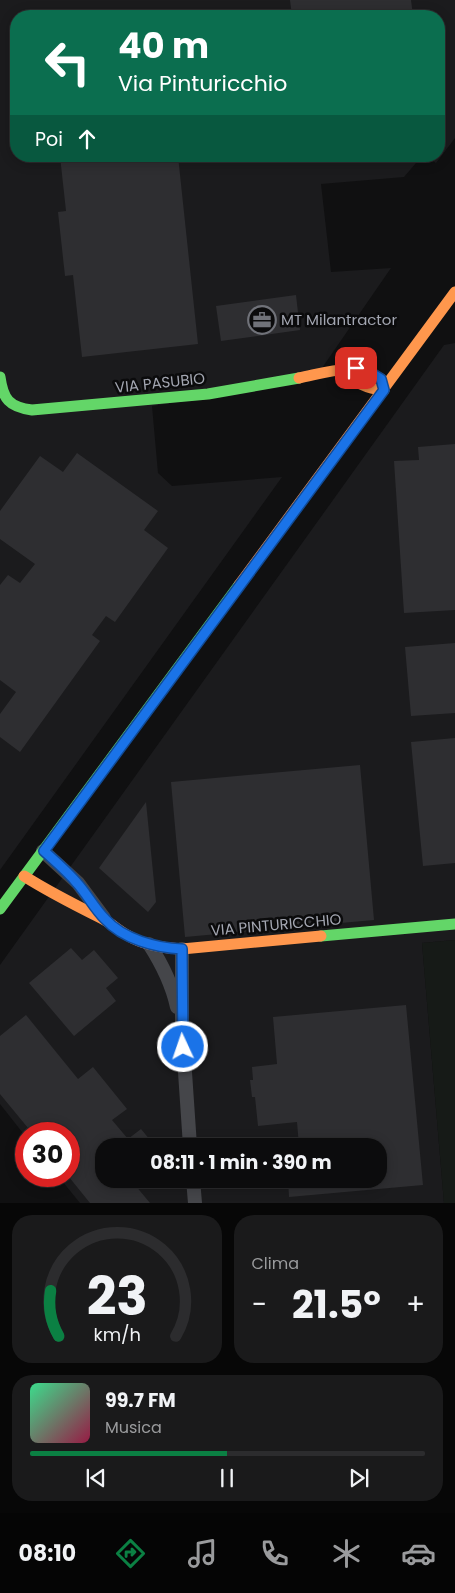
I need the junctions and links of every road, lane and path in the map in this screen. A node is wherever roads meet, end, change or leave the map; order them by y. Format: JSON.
{"nodes":[{"id":1,"x":455,"y":292,"type":"edge"},
{"id":2,"x":341,"y":370,"type":"junction"},
{"id":3,"x":0,"y":377,"type":"edge"},
{"id":4,"x":384,"y":390,"type":"junction"},
{"id":5,"x":6,"y":407,"type":"edge"},
{"id":6,"x":44,"y":851,"type":"junction"},
{"id":7,"x":24,"y":876,"type":"junction"},
{"id":8,"x":0,"y":909,"type":"edge"},
{"id":9,"x":106,"y":920,"type":"junction"},
{"id":10,"x":455,"y":924,"type":"edge"},
{"id":11,"x":149,"y":944,"type":"junction"},
{"id":12,"x":182,"y":949,"type":"junction"},
{"id":13,"x":182,"y":1028,"type":"junction"},
{"id":14,"x":189,"y":1138,"type":"edge"},
{"id":15,"x":194,"y":1188,"type":"edge"},
{"id":16,"x":195,"y":1203,"type":"edge"}],
"edges":[{"from":1,"to":4,"type":"street"},
{"from":2,"to":4,"type":"street"},
{"from":2,"to":4,"type":"street","name":"VIA PASUBIO"},
{"from":2,"to":5,"type":"street","name":"VIA PASUBIO"},
{"from":3,"to":5,"type":"street","name":"VIA PASUBIO"},
{"from":4,"to":6,"type":"street"},
{"from":6,"to":7,"type":"street"},
{"from":6,"to":9,"type":"street"},
{"from":7,"to":8,"type":"street"},
{"from":7,"to":9,"type":"street","name":"VIA PINTURICCHIO"},
{"from":9,"to":11,"type":"street","name":"VIA PINTURICCHIO"},
{"from":10,"to":12,"type":"street","name":"VIA PINTURICCHIO"},
{"from":11,"to":12,"type":"street","name":"VIA PINTURICCHIO"},
{"from":11,"to":13,"type":"street"},
{"from":12,"to":13,"type":"street"},
{"from":13,"to":14,"type":"street"},
{"from":15,"to":16,"type":"street"}]}
